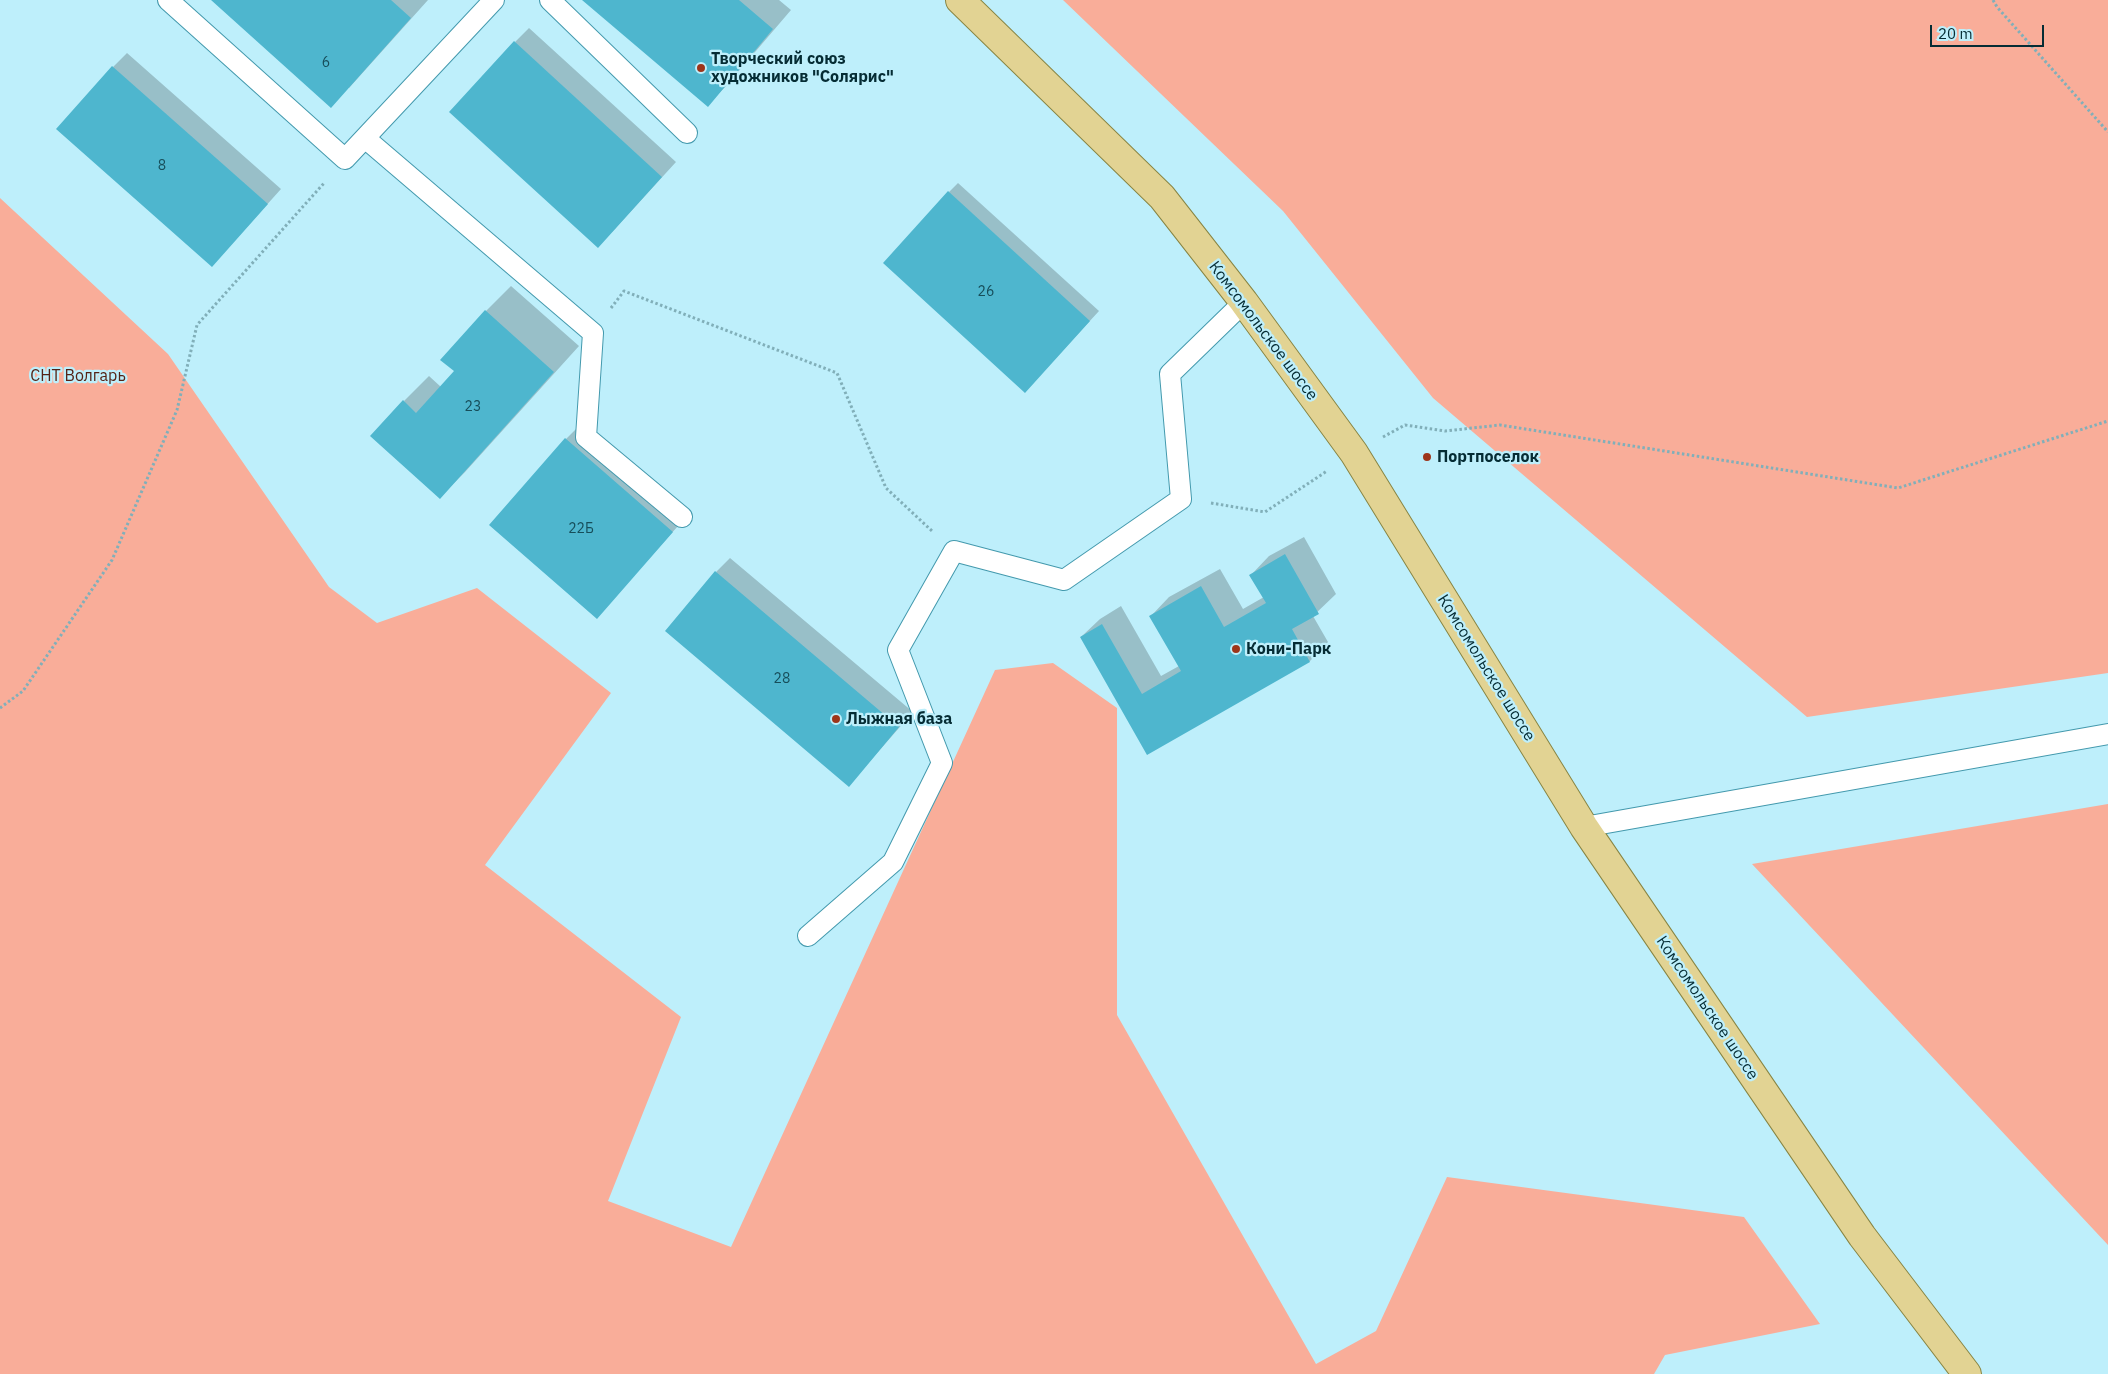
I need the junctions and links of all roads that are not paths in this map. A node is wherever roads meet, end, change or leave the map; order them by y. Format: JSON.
{"nodes":[{"id":1,"x":168,"y":0,"type":"edge"},
{"id":2,"x":494,"y":0,"type":"edge"},
{"id":3,"x":550,"y":0,"type":"edge"},
{"id":4,"x":960,"y":0,"type":"edge"},
{"id":5,"x":687,"y":133,"type":"dead end"},
{"id":6,"x":366,"y":139,"type":"junction"},
{"id":7,"x":1244,"y":302,"type":"junction"},
{"id":8,"x":682,"y":518,"type":"dead end"},
{"id":9,"x":2108,"y":734,"type":"edge"},
{"id":10,"x":1584,"y":827,"type":"junction"},
{"id":11,"x":808,"y":936,"type":"dead end"},
{"id":12,"x":1968,"y":1374,"type":"edge"}],
"edges":[{"from":1,"to":6,"type":"lane"},
{"from":2,"to":6,"type":"lane"},
{"from":3,"to":5,"type":"lane"},
{"from":4,"to":7,"type":"main road","name":"Комсомольское шоссе"},
{"from":6,"to":8,"type":"lane"},
{"from":7,"to":10,"type":"main road","name":"Комсомольское шоссе"},
{"from":7,"to":11,"type":"lane"},
{"from":9,"to":10,"type":"lane"},
{"from":10,"to":12,"type":"main road","name":"Комсомольское шоссе"}]}
